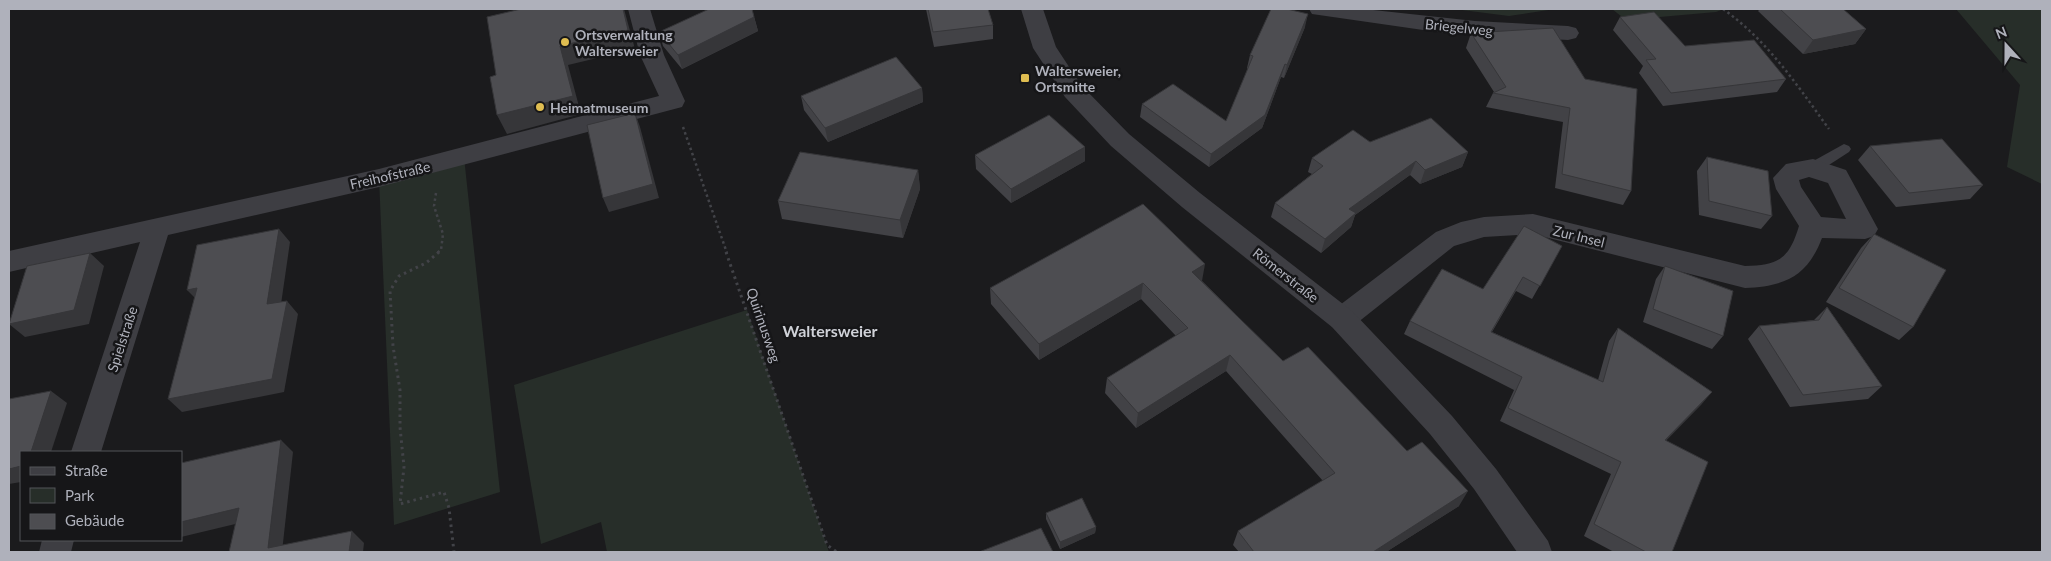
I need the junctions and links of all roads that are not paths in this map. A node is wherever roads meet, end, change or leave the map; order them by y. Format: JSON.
{"nodes":[{"id":1,"x":639,"y":9,"type":"edge"},
{"id":2,"x":1032,"y":9,"type":"edge"},
{"id":3,"x":1320,"y":9,"type":"edge"},
{"id":4,"x":1568,"y":33,"type":"dead end"},
{"id":5,"x":1844,"y":150,"type":"road end"},
{"id":6,"x":1813,"y":168,"type":"junction"},
{"id":7,"x":1812,"y":225,"type":"junction"},
{"id":8,"x":158,"y":226,"type":"junction"},
{"id":9,"x":9,"y":261,"type":"edge"},
{"id":10,"x":1342,"y":319,"type":"junction"},
{"id":11,"x":86,"y":451,"type":"edge"},
{"id":12,"x":1536,"y":552,"type":"edge"}],
"edges":[{"from":1,"to":8,"type":"street","name":"Freihofstraße"},
{"from":2,"to":10,"type":"street","name":"Römerstraße"},
{"from":3,"to":4,"type":"street","name":"Briegelweg"},
{"from":5,"to":6,"type":"lane"},
{"from":6,"to":7,"type":"street"},
{"from":6,"to":7,"type":"street"},
{"from":7,"to":10,"type":"street","name":"Zur Insel"},
{"from":8,"to":9,"type":"street","name":"Freihofstraße"},
{"from":8,"to":11,"type":"street","name":"Spielstraße"},
{"from":10,"to":12,"type":"street","name":"Römerstraße"}]}
